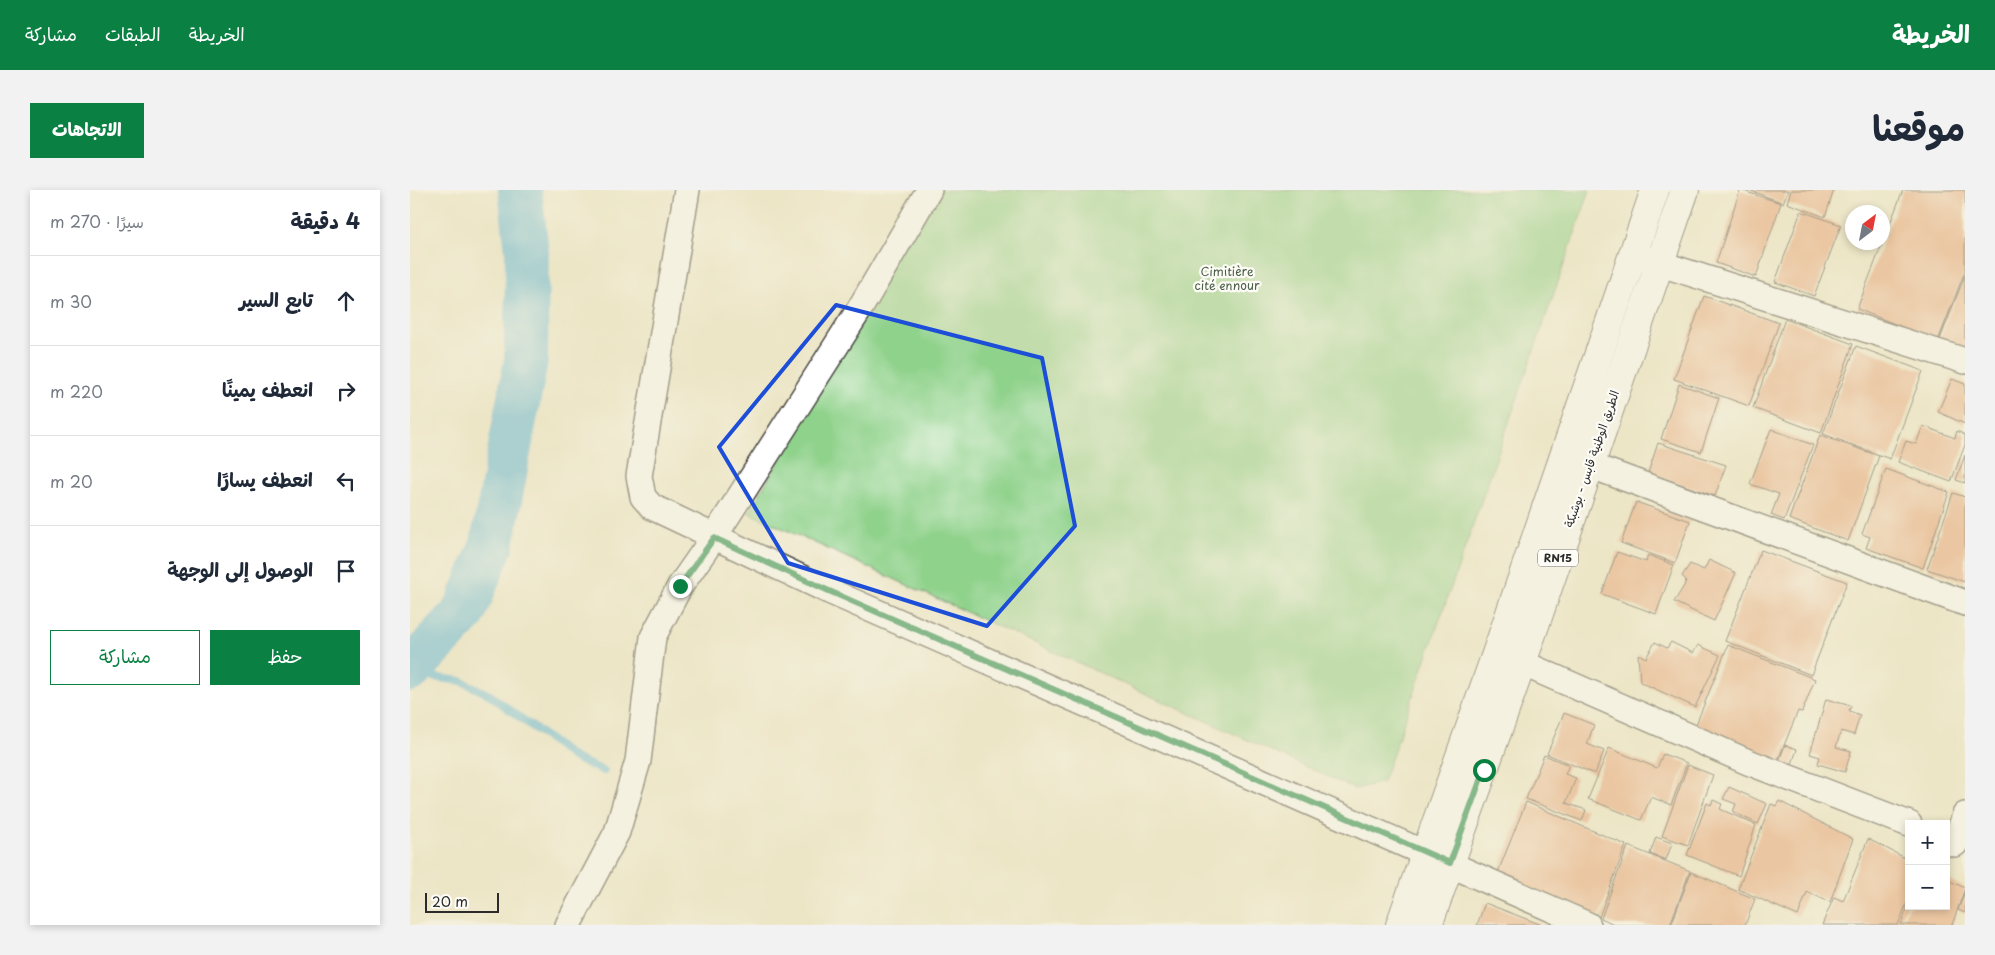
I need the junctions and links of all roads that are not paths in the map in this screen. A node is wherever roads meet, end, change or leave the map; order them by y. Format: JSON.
{"nodes":[{"id":1,"x":687,"y":190,"type":"edge"},
{"id":2,"x":929,"y":190,"type":"edge"},
{"id":3,"x":1655,"y":190,"type":"edge"},
{"id":4,"x":1685,"y":190,"type":"edge"},
{"id":5,"x":1633,"y":255,"type":"junction"},
{"id":6,"x":1659,"y":265,"type":"junction"},
{"id":7,"x":1965,"y":361,"type":"edge"},
{"id":8,"x":1589,"y":464,"type":"junction"},
{"id":9,"x":714,"y":538,"type":"junction"},
{"id":10,"x":1965,"y":603,"type":"edge"},
{"id":11,"x":1496,"y":654,"type":"junction"},
{"id":12,"x":1522,"y":663,"type":"junction"},
{"id":13,"x":1965,"y":815,"type":"edge"},
{"id":14,"x":1905,"y":822,"type":"edge"},
{"id":15,"x":1955,"y":844,"type":"edge"},
{"id":16,"x":1437,"y":858,"type":"junction"},
{"id":17,"x":568,"y":925,"type":"edge"},
{"id":18,"x":1400,"y":925,"type":"edge"},
{"id":19,"x":1428,"y":925,"type":"edge"},
{"id":20,"x":1588,"y":925,"type":"edge"}],
"edges":[{"from":1,"to":9,"type":"street"},
{"from":2,"to":9,"type":"street"},
{"from":3,"to":5,"type":"main road","name":"الطريق الوطنية قابس - بوشبكة","number":"RN15"},
{"from":4,"to":6,"type":"main road","name":"الطريق الوطنية قابس - بوشبكة","number":"RN15"},
{"from":5,"to":6,"type":"street"},
{"from":5,"to":11,"type":"main road","name":"الطريق الوطنية قابس - بوشبكة","number":"RN15"},
{"from":6,"to":7,"type":"street"},
{"from":6,"to":8,"type":"main road","name":"الطريق الوطنية قابس - بوشبكة","number":"RN15"},
{"from":8,"to":10,"type":"street"},
{"from":8,"to":12,"type":"main road","name":"الطريق الوطنية قابس - بوشبكة","number":"RN15"},
{"from":9,"to":16,"type":"street"},
{"from":9,"to":17,"type":"street"},
{"from":11,"to":12,"type":"street"},
{"from":11,"to":16,"type":"main road","name":"الطريق الوطنية قابس - بوشبكة","number":"RN15"},
{"from":12,"to":14,"type":"street"},
{"from":12,"to":16,"type":"main road","name":"الطريق الوطنية قابس - بوشبكة","number":"RN15"},
{"from":13,"to":15,"type":"street"},
{"from":16,"to":18,"type":"main road","name":"الطريق الوطنية قابس - بوشبكة","number":"RN15"},
{"from":16,"to":19,"type":"main road","name":"الطريق الوطنية قابس - بوشبكة","number":"RN15"},
{"from":16,"to":20,"type":"street"}]}
